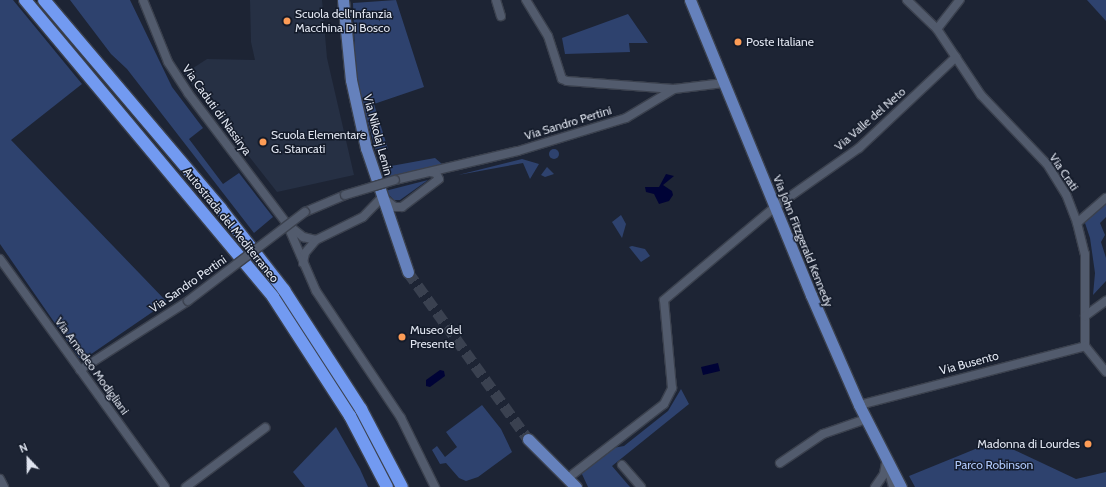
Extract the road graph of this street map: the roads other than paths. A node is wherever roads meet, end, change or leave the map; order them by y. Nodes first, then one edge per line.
1 (25, 0) edge
2 (44, 0) edge
3 (142, 0) edge
4 (343, 0) edge
5 (496, 0) edge
6 (526, 0) edge
7 (690, 0) edge
8 (907, 0) edge
9 (960, 0) edge
10 (501, 16) dead end
11 (937, 29) junction
12 (956, 57) junction
13 (724, 83) junction
14 (674, 89) junction
15 (463, 165) junction
16 (429, 172) junction
17 (437, 181) junction
18 (382, 197) junction
19 (1106, 198) edge
20 (775, 207) junction
21 (1077, 223) junction
22 (287, 224) junction
23 (316, 240) junction
24 (0, 259) edge
25 (303, 263) junction
26 (408, 272) tunnel mouth
27 (1106, 300) edge
28 (1085, 316) junction
29 (1085, 346) junction
30 (80, 370) junction
31 (1106, 372) edge
32 (859, 405) junction
33 (866, 419) junction
34 (265, 428) dead end
35 (528, 439) tunnel mouth
36 (780, 463) dead end
37 (886, 463) junction
38 (622, 465) dead end
39 (568, 478) junction
40 (0, 479) edge
41 (4, 487) edge
42 (164, 487) edge
43 (186, 487) edge
44 (387, 487) edge
45 (402, 487) edge
46 (435, 487) edge
47 (576, 487) edge
48 (641, 487) edge
49 (875, 487) edge
50 (893, 487) edge
51 (901, 487) edge

1 - 44 highway, Autostrada del Mediterraneo
2 - 45 highway, Autostrada del Mediterraneo
3 - 22 street, Via Caduti di Nassirya
4 - 18 main road, Via Nikolaj Lenin
5 - 10 street
6 - 14 street
7 - 13 main road, Via John Fitzgerald Kennedy
8 - 11 street, Via Crati
9 - 11 street
11 - 12 street, Via Crati
12 - 20 street, Via Valle del Neto
12 - 21 street, Via Crati
13 - 14 street
13 - 20 main road, Via John Fitzgerald Kennedy
14 - 15 street, Via Sandro Pertini
15 - 16 street, Via Sandro Pertini
15 - 17 street, Via Sandro Pertini
16 - 17 street
16 - 30 street, Via Sandro Pertini, bridge
17 - 18 street, Via Sandro Pertini
18 - 23 street
18 - 26 main road, Via Nikolaj Lenin
19 - 21 street
20 - 32 main road, Via John Fitzgerald Kennedy
20 - 39 street, Via Valle del Neto
21 - 28 street, Via Crati
22 - 23 street, Via Caduti di Nassirya
22 - 25 street, Via Caduti di Nassirya
23 - 25 street
24 - 30 street, Via Amedeo Modigliani
25 - 46 street
27 - 28 street
28 - 29 street, Via Crati
29 - 31 street
29 - 32 street, Via Busento
30 - 42 street, Via Amedeo Modigliani
32 - 33 main road, Via John Fitzgerald Kennedy
33 - 36 street
33 - 37 main road, Via John Fitzgerald Kennedy
34 - 43 street
35 - 39 main road
37 - 49 street
37 - 50 street
37 - 51 main road, Via John Fitzgerald Kennedy
38 - 48 street
39 - 47 main road
40 - 41 street

